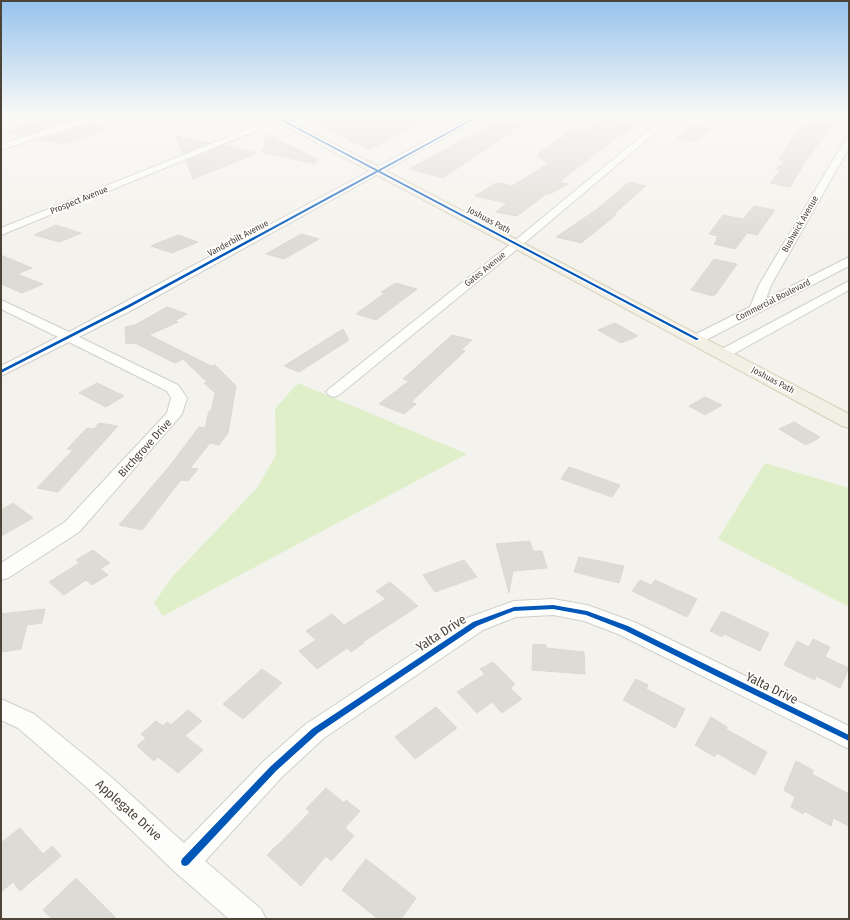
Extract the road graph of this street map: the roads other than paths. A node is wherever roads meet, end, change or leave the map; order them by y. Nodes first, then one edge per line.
1 (180, 158) edge
2 (355, 158) edge
3 (402, 158) edge
4 (620, 158) edge
5 (839, 158) edge
6 (378, 171) junction
7 (1, 232) edge
8 (517, 244) junction
9 (849, 261) edge
10 (849, 285) edge
11 (774, 300) junction
12 (1, 304) edge
13 (754, 310) junction
14 (801, 311) junction
15 (70, 337) junction
16 (697, 340) junction
17 (723, 354) junction
18 (1, 372) edge
19 (334, 392) dead end
20 (849, 422) edge
21 (1, 573) edge
22 (1, 709) edge
23 (849, 738) edge
24 (185, 862) junction
25 (251, 919) edge

1 - 7 street, Prospect Avenue
2 - 6 main road, Joshuas Path
3 - 6 street, Vanderbilt Avenue
4 - 8 street, Gates Avenue
5 - 13 street, Bushwick Avenue
6 - 8 main road, Joshuas Path
6 - 15 street, Vanderbilt Avenue
8 - 16 main road, Joshuas Path
8 - 19 street, Gates Avenue
9 - 11 street, Commercial Boulevard
10 - 14 street
11 - 13 street, Commercial Boulevard
11 - 14 street
12 - 15 street, Birchgrove Drive
13 - 16 street, Commercial Boulevard
14 - 17 street
15 - 18 street, Vanderbilt Avenue
15 - 21 street, Birchgrove Drive
16 - 17 main road, Joshuas Path
17 - 20 main road, Joshuas Path
22 - 24 street, Applegate Drive
23 - 24 street, Yalta Drive
24 - 25 street, Applegate Drive

